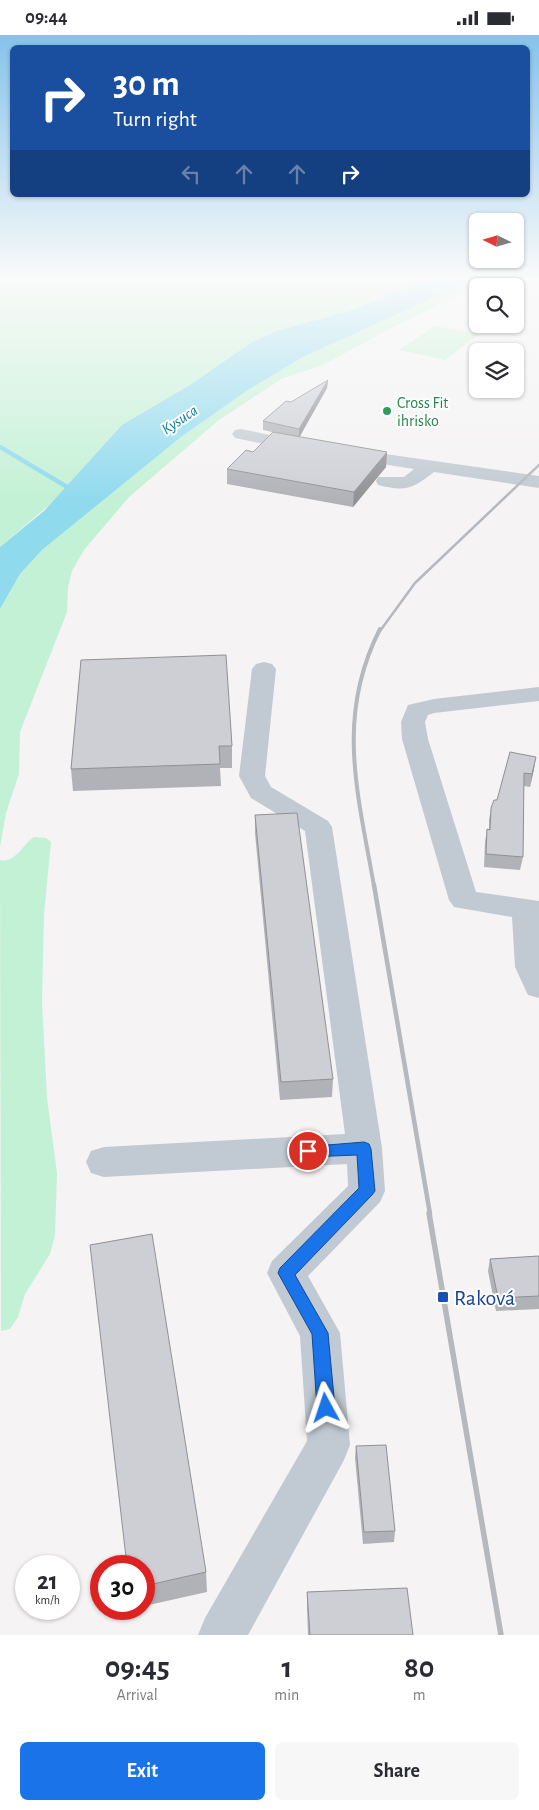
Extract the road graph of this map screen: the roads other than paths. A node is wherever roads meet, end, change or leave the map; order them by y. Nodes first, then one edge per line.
1 (241, 434) dead end
2 (430, 466) junction
3 (385, 481) dead end
4 (539, 482) edge
5 (264, 669) dead end
6 (539, 694) edge
7 (532, 910) edge
8 (539, 987) edge
9 (364, 1149) junction
10 (104, 1162) dead end
11 (222, 1635) edge

1 - 2 street
2 - 3 street
2 - 4 street
5 - 9 street
6 - 7 street
7 - 8 street
9 - 10 street
9 - 11 street

